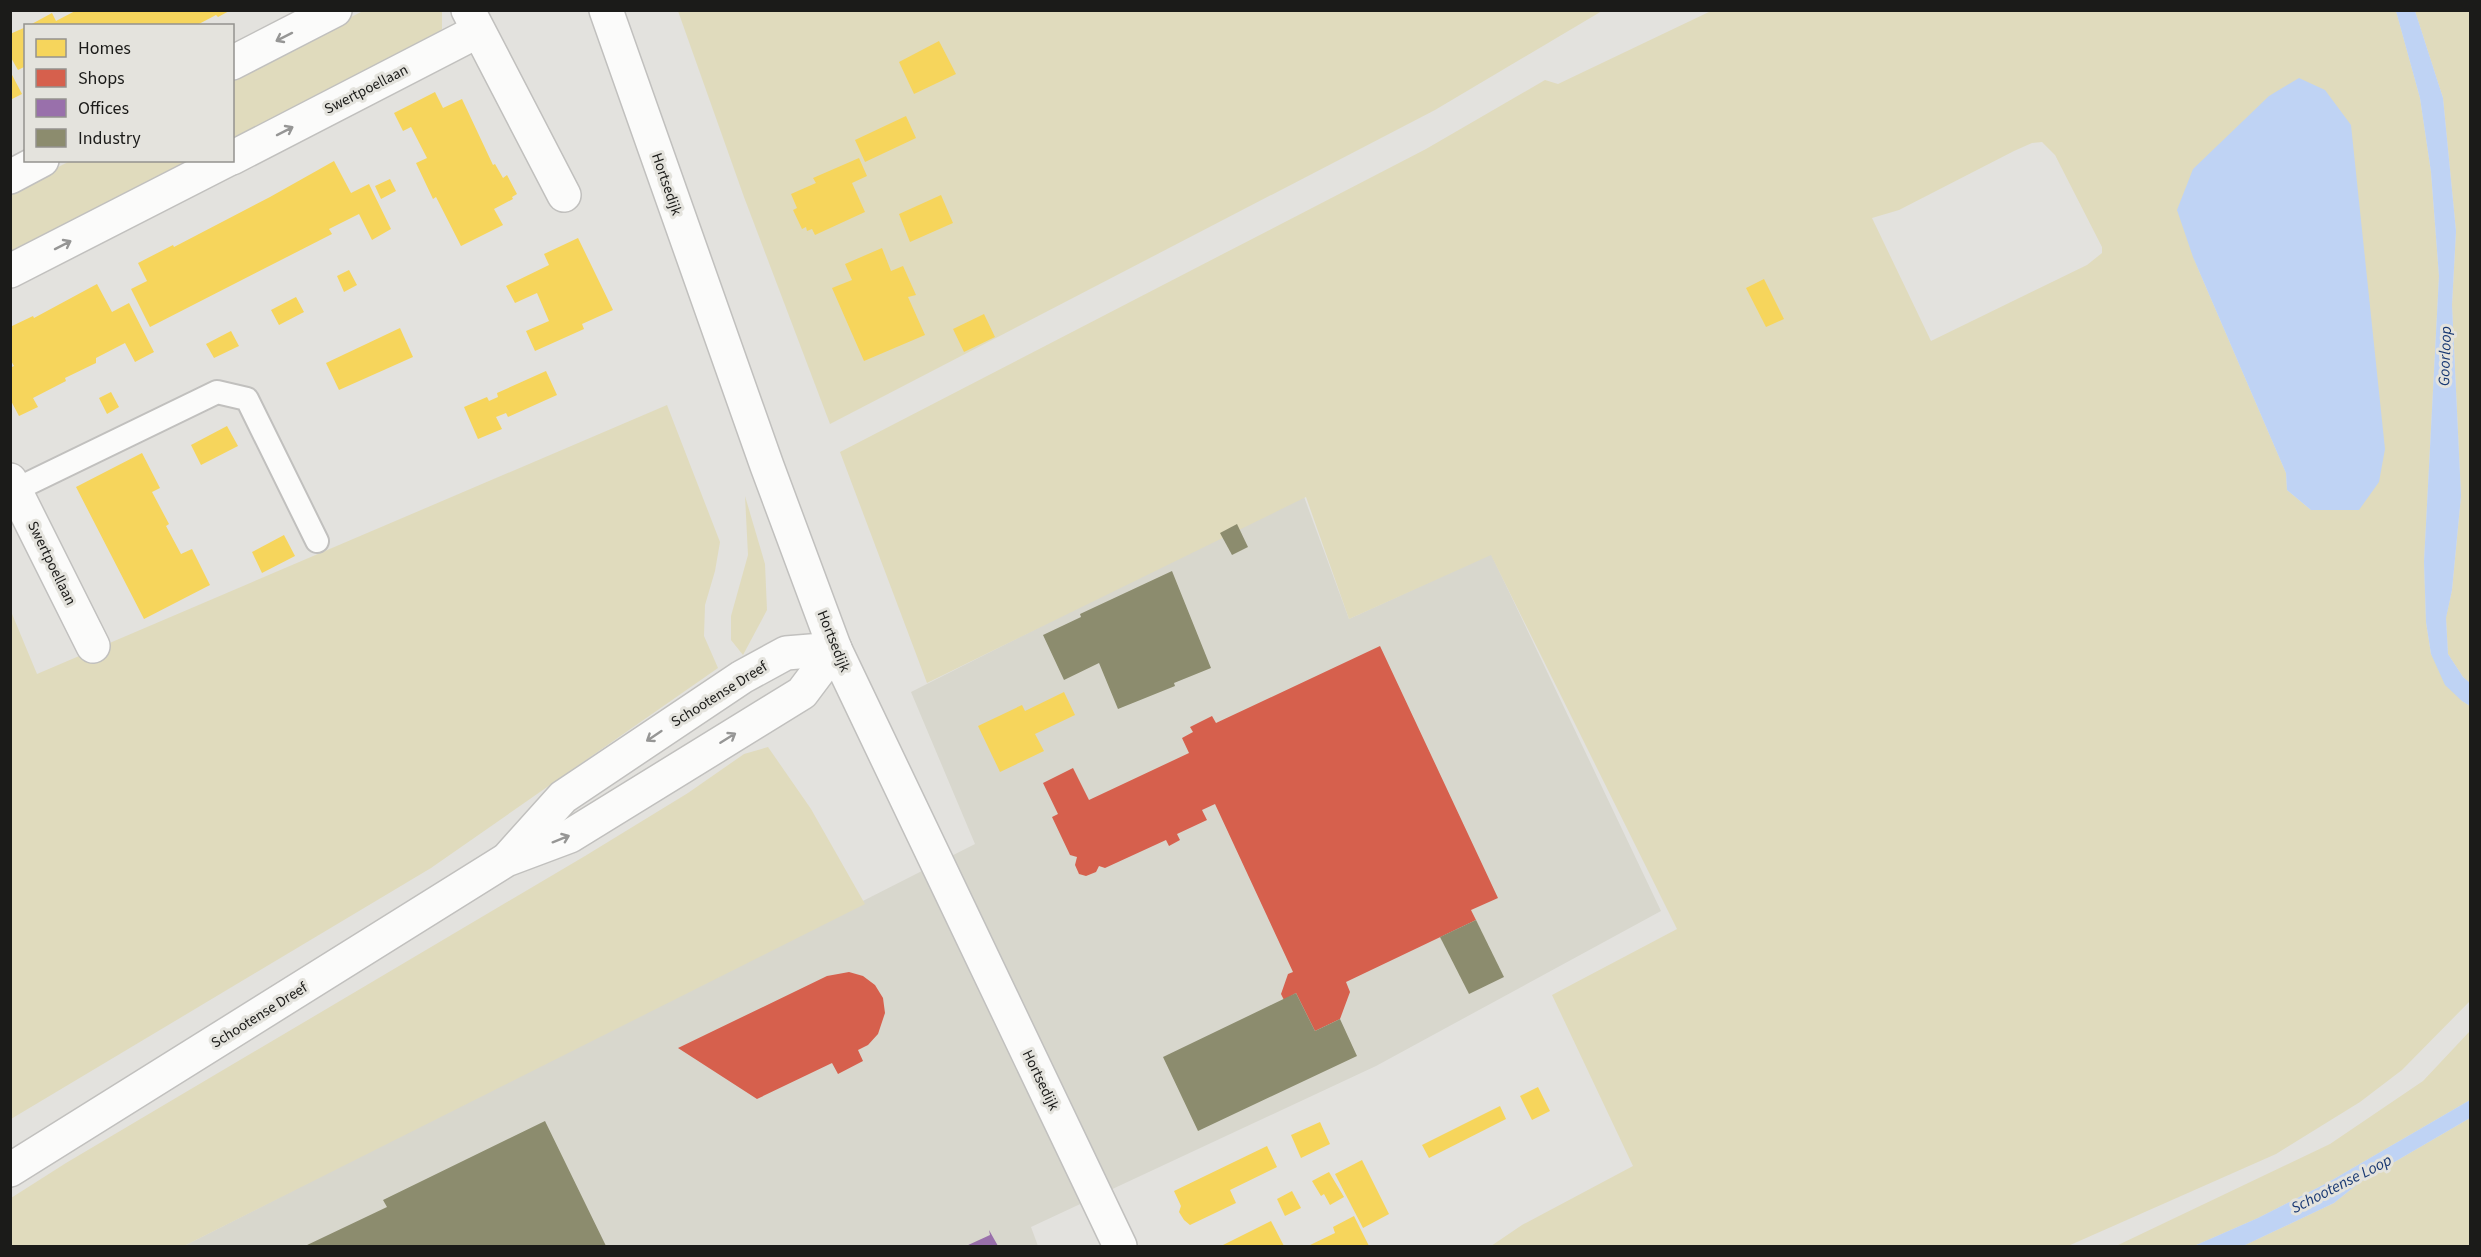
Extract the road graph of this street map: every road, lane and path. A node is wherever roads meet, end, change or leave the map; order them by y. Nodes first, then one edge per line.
1 (335, 10) edge
2 (606, 10) edge
3 (473, 21) edge
4 (234, 62) edge
5 (234, 157) edge
6 (38, 162) edge
7 (223, 162) edge
8 (10, 177) edge
9 (564, 195) dead end
10 (10, 271) edge
11 (13, 485) edge
12 (317, 541) dead end
13 (93, 646) dead end
14 (835, 649) junction
15 (507, 860) junction
16 (10, 1170) edge
17 (1120, 1246) edge

1 -> 4 street
2 - 14 street, Hortsedijk
5 -> 3 street, Swertpoellaan
3 - 9 street
6 - 8 street
10 -> 7 street
11 - 12 lane
11 - 13 street, Swertpoellaan
15 -> 14 street, Schootense Dreef
14 -> 15 street, Schootense Dreef
14 - 17 street, Hortsedijk
15 - 16 street, Schootense Dreef

